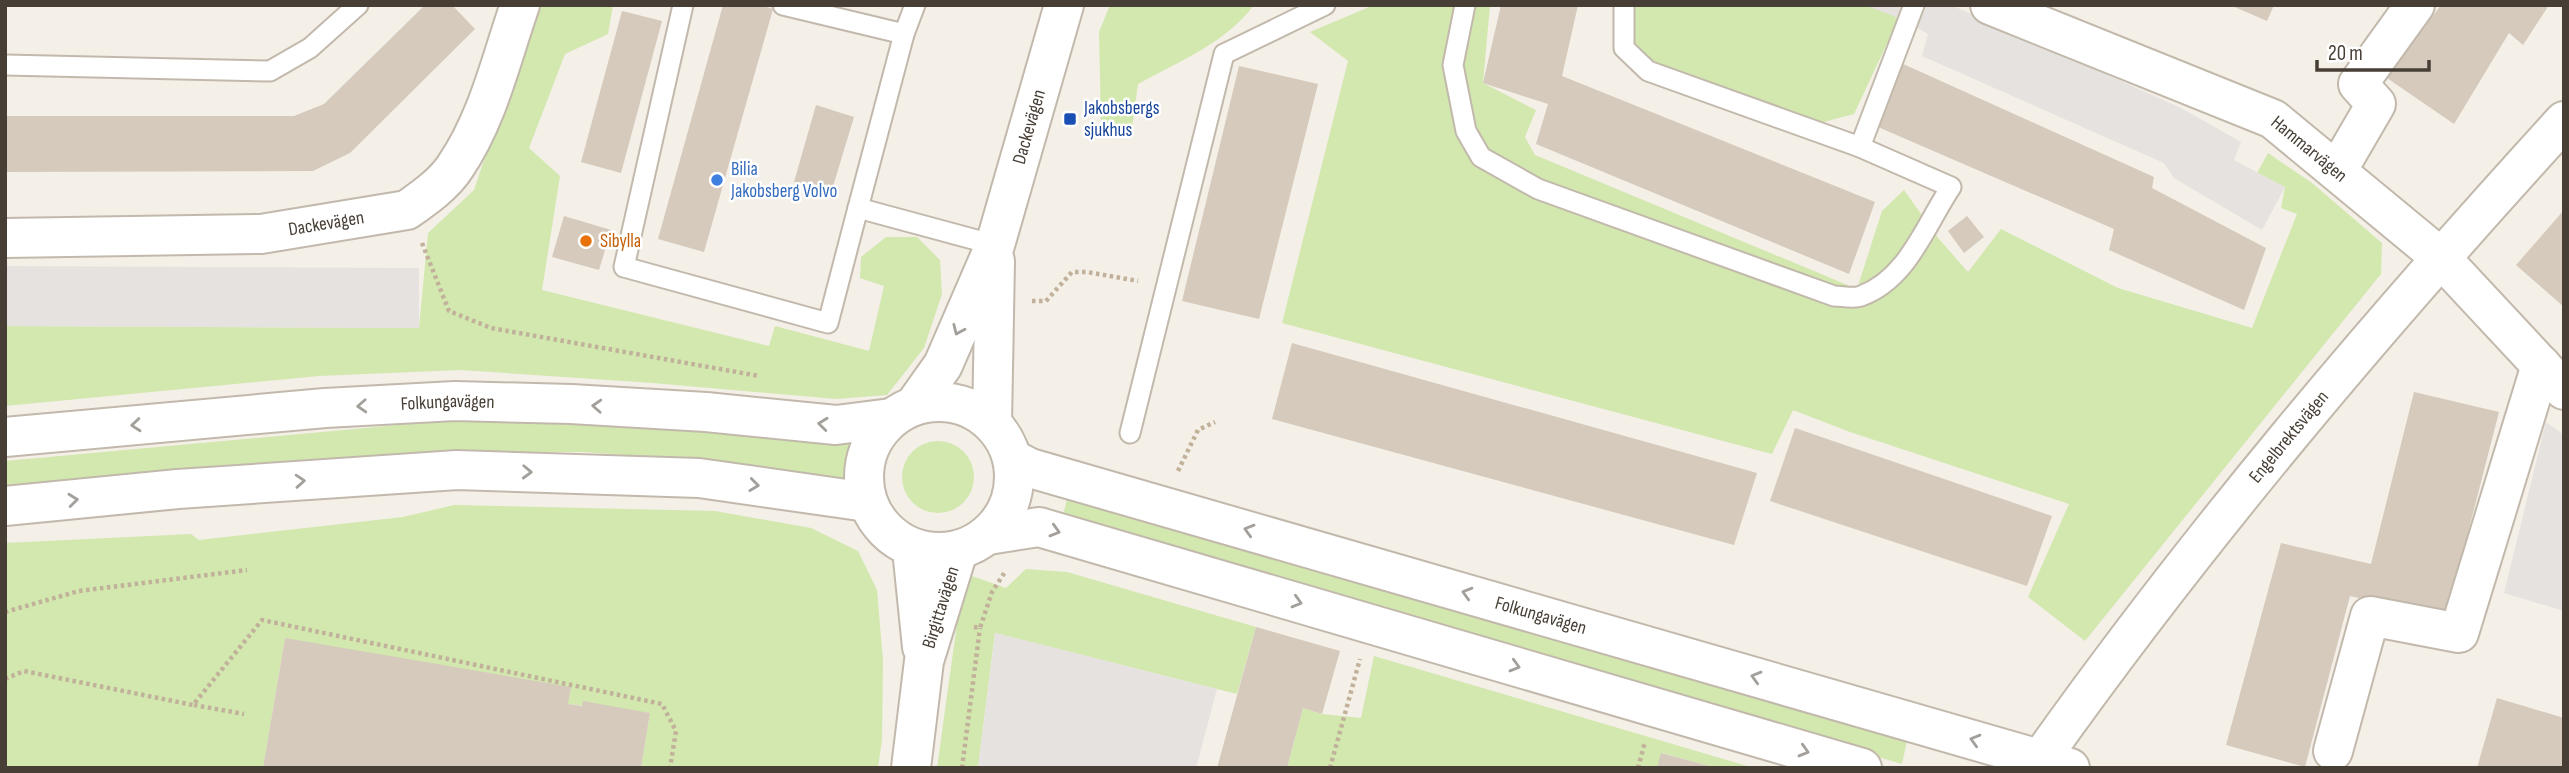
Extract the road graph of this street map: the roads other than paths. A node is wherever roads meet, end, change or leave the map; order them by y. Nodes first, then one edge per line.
1 (358, 5) edge
2 (520, 5) edge
3 (683, 5) edge
4 (783, 5) edge
5 (915, 5) edge
6 (1325, 5) edge
7 (1465, 5) edge
8 (1623, 5) edge
9 (1914, 5) edge
10 (1990, 5) edge
11 (2415, 5) edge
12 (1060, 6) edge
13 (904, 34) junction
14 (5, 65) edge
15 (2564, 121) edge
16 (1860, 147) junction
17 (2337, 171) junction
18 (858, 208) junction
19 (5, 239) edge
20 (995, 245) junction
21 (2440, 257) junction
22 (2552, 378) edge
23 (902, 412) junction
24 (992, 423) junction
25 (1130, 433) dead end
26 (5, 437) edge
27 (1013, 459) junction
28 (867, 502) junction
29 (5, 506) edge
30 (912, 549) junction
31 (986, 550) junction
32 (923, 661) junction
33 (2333, 751) dead end
34 (2048, 765) edge
35 (911, 768) edge
36 (1862, 768) edge

1 - 14 lane
2 - 19 street, Dackevägen
3 - 18 lane
4 - 13 lane
5 - 13 lane
6 - 25 lane
7 - 16 lane
8 - 16 lane
9 - 16 lane
10 - 17 street, Hammarvägen
11 - 17 street
12 - 20 street, Dackevägen
13 - 18 lane
15 - 21 street, Engelbrektsvägen
17 - 21 street, Hammarvägen
18 - 20 lane
20 -> 23 street, Dackevägen
20 - 24 street, Dackevägen
21 - 22 street, Hammarvägen
21 - 34 street, Engelbrektsvägen
22 - 33 street
23 - 24 street
23 -> 26 street, Folkungavägen
23 - 28 street
24 - 27 street
27 - 31 street
34 -> 27 street, Folkungavägen
29 -> 28 street
28 - 30 street
30 - 31 street
30 - 32 street, Birgittavägen
31 - 32 street, Birgittavägen
31 -> 36 street
32 - 35 street, Birgittavägen

